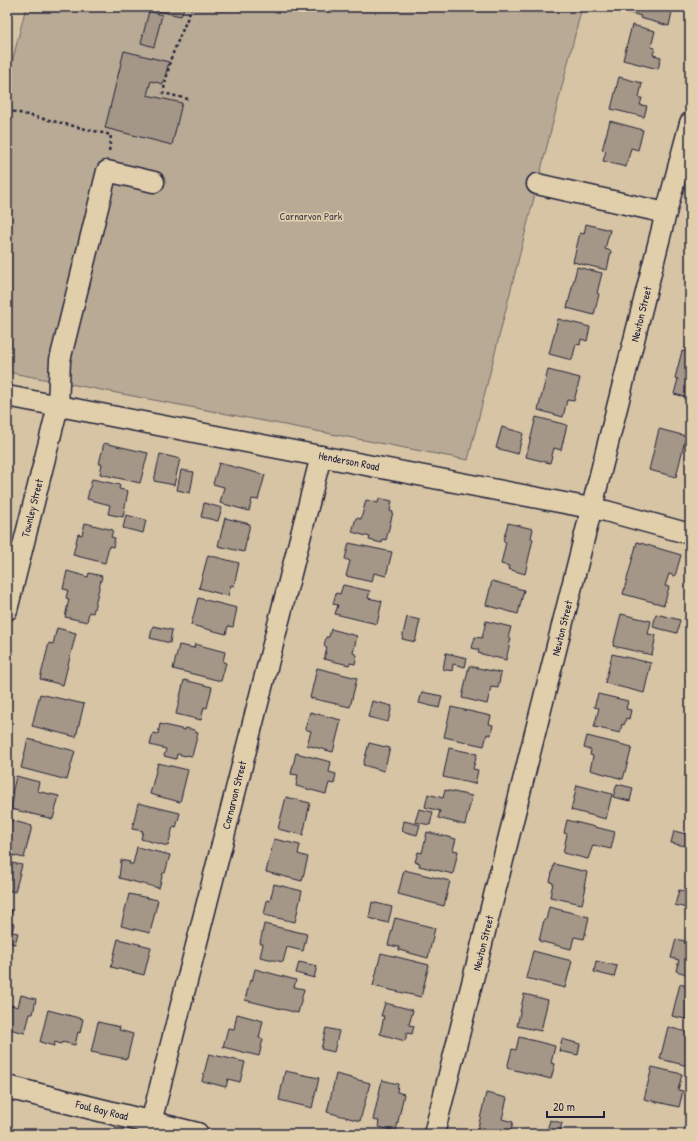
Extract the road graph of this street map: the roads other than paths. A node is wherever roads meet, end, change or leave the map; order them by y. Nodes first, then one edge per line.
1 (690, 123) edge
2 (154, 182) dead end
3 (538, 184) dead end
4 (666, 213) junction
5 (7, 396) edge
6 (58, 406) junction
7 (321, 456) junction
8 (592, 508) junction
9 (690, 534) edge
10 (7, 610) edge
11 (7, 1087) edge
12 (150, 1128) edge
13 (197, 1134) edge
14 (434, 1134) edge

1 - 4 street, Newton Street
2 - 6 street, Townley Street
3 - 4 street
4 - 8 street, Newton Street
5 - 6 street, Henderson Road
6 - 7 street, Henderson Road
6 - 10 street, Townley Street
7 - 8 street, Henderson Road
7 - 12 street, Carnarvon Street
8 - 9 street, Henderson Road
8 - 14 street, Newton Street
11 - 12 main road, Foul Bay Road
12 - 13 main road, Foul Bay Road

